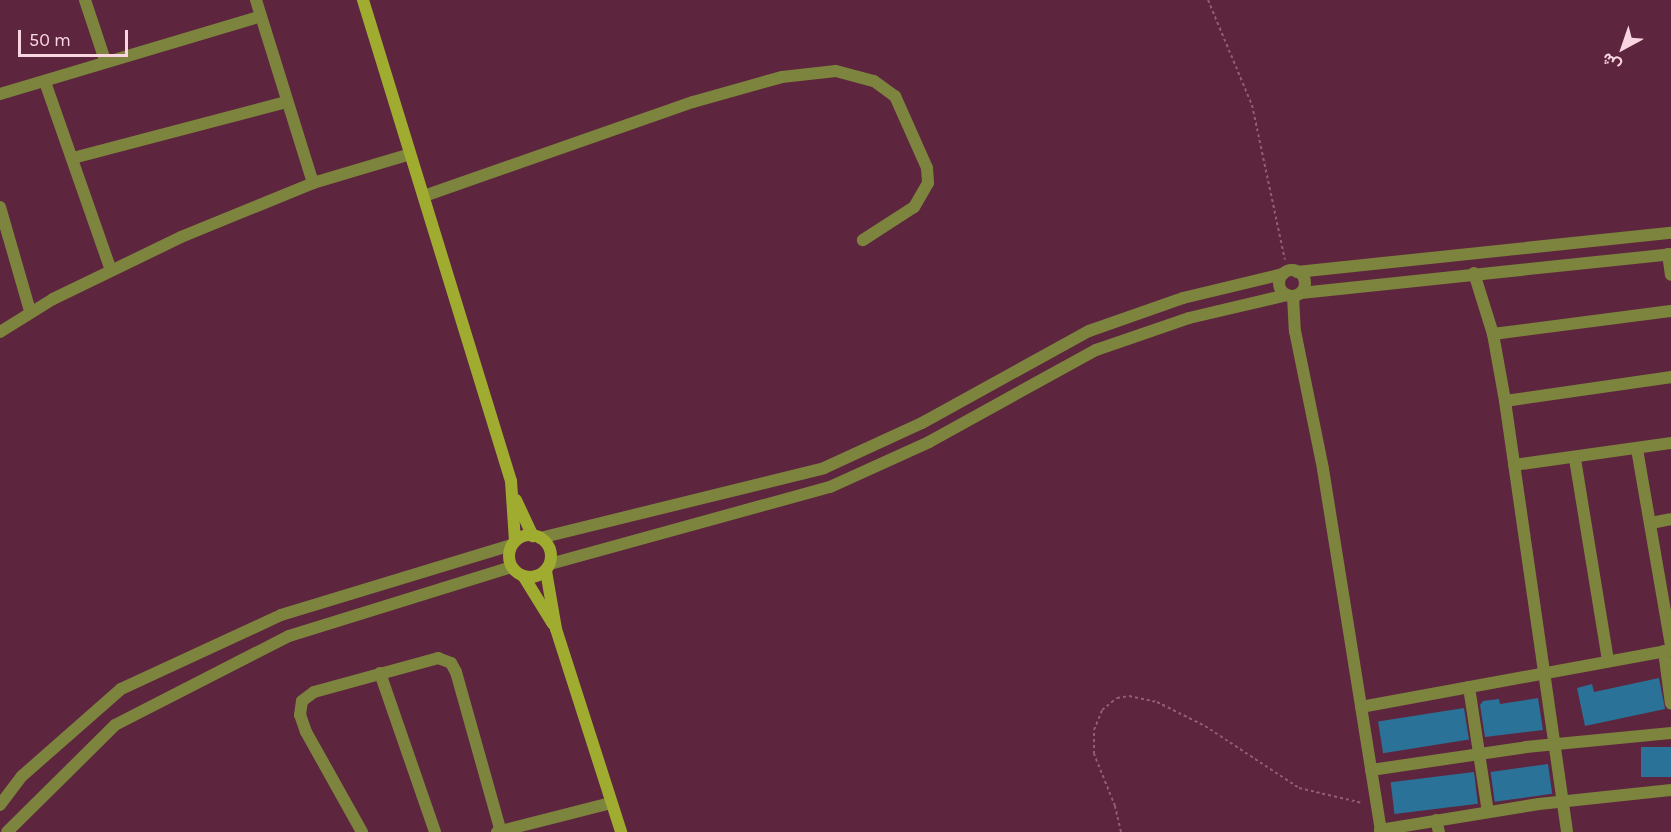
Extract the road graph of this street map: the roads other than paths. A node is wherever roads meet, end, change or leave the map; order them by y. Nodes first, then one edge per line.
1 (85, 0) edge
2 (256, 0) edge
3 (363, 0) edge
4 (261, 16) junction
5 (105, 60) junction
6 (45, 82) junction
7 (0, 94) edge
8 (286, 102) junction
9 (410, 154) junction
10 (73, 158) junction
11 (313, 183) junction
12 (424, 196) junction
13 (0, 207) edge
14 (4, 230) edge
15 (1671, 233) edge
16 (863, 240) dead end
17 (1670, 254) edge
18 (111, 270) junction
19 (1289, 272) junction
20 (1473, 273) junction
21 (1671, 275) edge
22 (1293, 295) junction
23 (30, 311) junction
24 (1671, 311) edge
25 (0, 333) edge
26 (1493, 334) junction
27 (1671, 377) edge
28 (1505, 401) junction
29 (1671, 443) edge
30 (1637, 449) junction
31 (1575, 459) junction
32 (1514, 465) junction
33 (515, 496) junction
34 (1671, 519) edge
35 (1651, 522) junction
36 (537, 537) junction
37 (513, 543) junction
38 (512, 567) junction
39 (548, 567) junction
40 (524, 577) junction
41 (1667, 592) edge
42 (556, 629) junction
43 (1669, 649) edge
44 (1608, 661) junction
45 (1545, 672) junction
46 (380, 673) junction
47 (1469, 687) junction
48 (1671, 704) edge
49 (1361, 707) junction
50 (1671, 733) edge
51 (1557, 744) junction
52 (1479, 754) junction
53 (1371, 770) junction
54 (1671, 790) edge
55 (1564, 801) junction
56 (611, 803) junction
57 (0, 805) edge
58 (1488, 812) junction
59 (1437, 826) edge
60 (1380, 831) edge
61 (7, 832) edge
62 (362, 832) edge
63 (435, 832) edge
64 (500, 832) edge
65 (621, 832) edge
66 (1567, 832) edge

1 - 5 street
2 - 4 street
3 - 9 street
4 - 5 street
4 - 8 street
5 - 6 street
6 - 7 street
6 - 10 street
8 - 10 street
8 - 11 street
9 - 11 street
9 - 12 street
10 - 18 street
11 - 18 street
12 - 16 street
12 - 33 street
13 - 14 street
14 - 23 street
15 - 19 street
17 - 20 street
17 - 21 street
18 - 23 street
19 - 22 street
19 - 22 street
19 - 36 street
20 - 22 street
20 - 26 street
22 - 39 street
22 - 49 street
23 - 25 street
24 - 26 street
26 - 28 street
27 - 28 street
28 - 32 street
29 - 30 street
30 - 31 street
30 - 35 street
31 - 32 street
31 - 44 street
32 - 45 street
33 - 36 street
33 - 37 street
34 - 35 street
35 - 41 street
36 - 37 street
36 - 39 street
37 - 38 street
37 - 57 street
38 - 40 street
38 - 61 street
39 - 40 street
39 - 42 street
40 - 42 street
41 - 43 street
42 - 56 street
43 - 44 street
43 - 48 street
44 - 45 street
45 - 47 street
45 - 51 street
46 - 62 street
46 - 63 street
46 - 64 street
47 - 49 street
47 - 52 street
49 - 53 street
50 - 51 street
51 - 52 street
51 - 55 street
52 - 53 street
52 - 58 street
53 - 60 street
54 - 55 street
55 - 58 street
55 - 66 street
56 - 64 street
56 - 65 street
58 - 59 street
59 - 60 street

